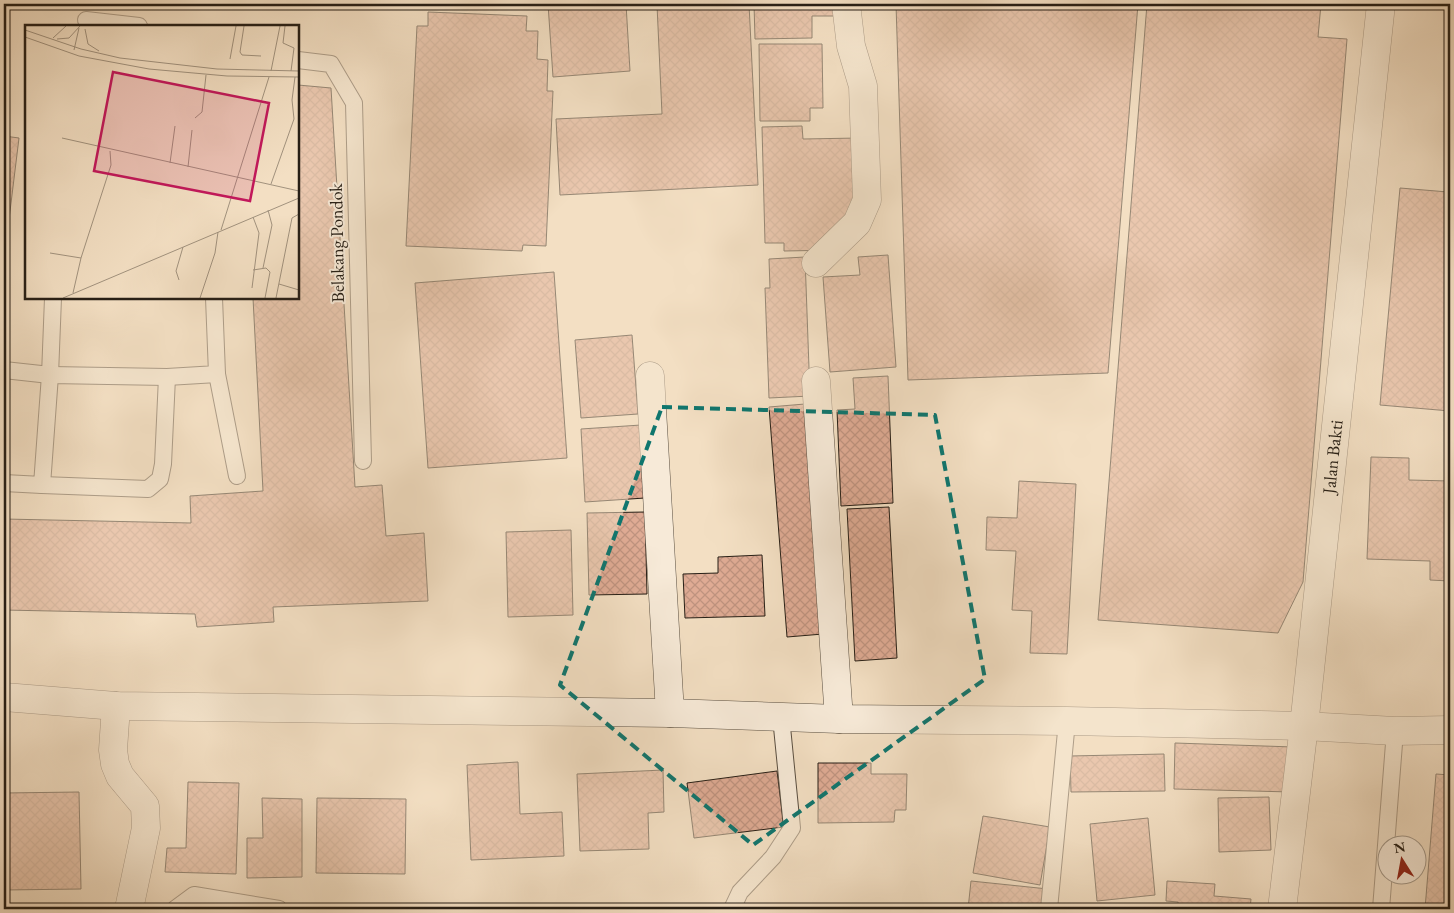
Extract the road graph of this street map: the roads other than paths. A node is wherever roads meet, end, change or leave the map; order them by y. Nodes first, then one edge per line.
1 (846, 4) edge
2 (1381, 4) edge
3 (87, 17) edge
4 (133, 25) edge
5 (299, 60) edge
6 (816, 263) dead end
7 (53, 299) edge
8 (214, 299) edge
9 (4, 370) edge
10 (218, 374) junction
11 (50, 375) junction
12 (650, 376) dead end
13 (167, 377) junction
14 (816, 381) dead end
15 (363, 461) dead end
16 (237, 476) dead end
17 (4, 483) edge
18 (42, 485) junction
19 (4, 697) edge
20 (116, 706) junction
21 (670, 713) junction
22 (781, 717) junction
23 (839, 719) junction
24 (1067, 721) junction
25 (1304, 726) junction
26 (1450, 730) edge
27 (1395, 731) junction
28 (130, 909) edge
29 (175, 909) edge
30 (279, 909) edge
31 (732, 909) edge
32 (1049, 909) edge
33 (1282, 909) edge
34 (1380, 909) edge

1 - 6 street
2 - 25 street, Jalan Bakti
3 - 4 lane
5 - 15 lane, Belakang Pondok
7 - 11 lane
8 - 10 lane
9 - 11 lane
10 - 13 lane
10 - 16 lane
11 - 13 lane
11 - 18 lane
12 - 21 street
13 - 18 lane
14 - 23 street
17 - 18 lane
19 - 20 street
20 - 21 street
20 - 28 street
21 - 22 street
22 - 23 street
22 - 31 lane
23 - 24 street
24 - 25 street
24 - 32 lane
25 - 27 street
25 - 33 street, Jalan Bakti
26 - 27 street
27 - 34 lane
29 - 30 lane

